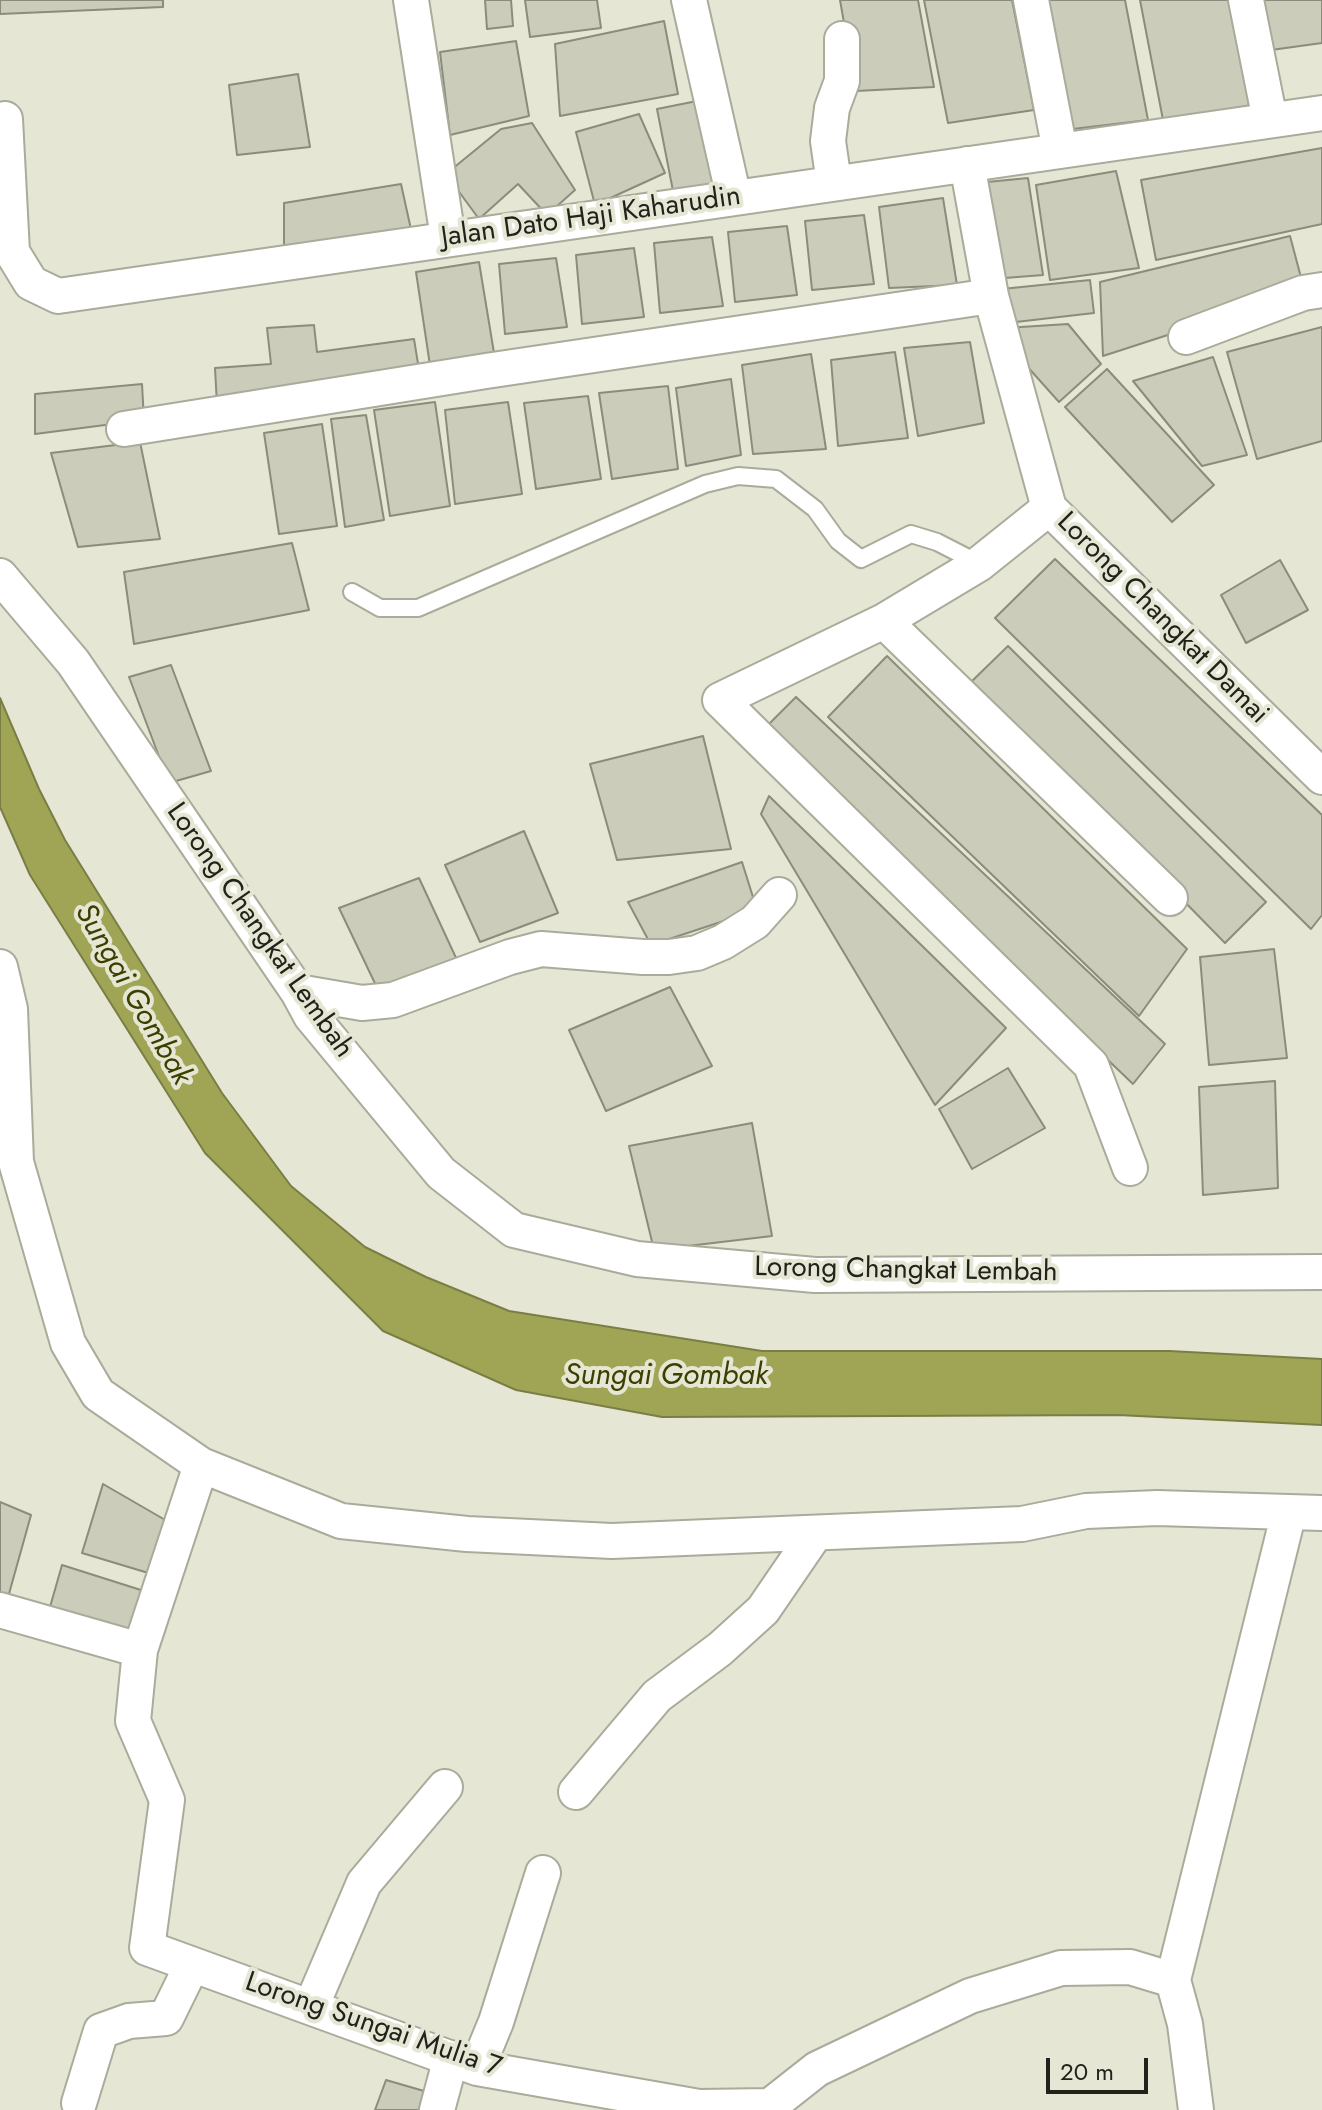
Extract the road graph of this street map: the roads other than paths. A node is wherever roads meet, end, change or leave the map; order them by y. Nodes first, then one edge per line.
1 (411, 0) edge
2 (689, 0) edge
3 (1031, 0) edge
4 (1246, 0) edge
5 (842, 39) dead end
6 (1322, 113) edge
7 (1270, 120) junction
8 (4, 130) edge
9 (1060, 151) junction
10 (967, 164) junction
11 (834, 183) junction
12 (734, 198) junction
13 (448, 238) junction
14 (1322, 290) edge
15 (991, 296) junction
16 (1186, 337) dead end
17 (124, 429) dead end
18 (1049, 508) junction
19 (979, 564) junction
20 (0, 576) edge
21 (352, 592) dead end
22 (884, 621) junction
23 (1322, 777) edge
24 (779, 895) dead end
25 (1170, 898) dead end
26 (0, 967) edge
27 (298, 992) junction
28 (1130, 1168) dead end
29 (1322, 1272) edge
30 (201, 1465) junction
31 (1306, 1512) edge
32 (815, 1534) junction
33 (0, 1610) edge
34 (140, 1650) junction
35 (445, 1787) dead end
36 (576, 1792) dead end
37 (543, 1873) dead end
38 (192, 1965) junction
39 (1173, 1980) junction
40 (311, 2007) junction
41 (464, 2063) junction
42 (79, 2103) dead end
43 (769, 2108) edge
44 (437, 2110) edge
45 (1196, 2110) edge

1 - 13 street
2 - 12 street
3 - 9 street
4 - 7 street
5 - 11 street
6 - 7 street, Jalan Dato Haji Kaharudin
7 - 9 street, Jalan Dato Haji Kaharudin
8 - 13 street, Jalan Dato Haji Kaharudin
9 - 10 street, Jalan Dato Haji Kaharudin
10 - 11 street, Jalan Dato Haji Kaharudin
10 - 15 street, Lorong Changkat Damai
11 - 12 street, Jalan Dato Haji Kaharudin
12 - 13 street, Jalan Dato Haji Kaharudin
14 - 16 street
15 - 17 street
15 - 18 street, Lorong Changkat Damai
18 - 19 street
18 - 23 street, Lorong Changkat Damai
19 - 21 lane
19 - 22 street
20 - 27 street, Lorong Changkat Lembah
22 - 25 street
22 - 28 street
24 - 27 street
26 - 30 street
27 - 29 street, Lorong Changkat Lembah
30 - 32 street
30 - 34 street
31 - 32 street
31 - 39 street
32 - 36 street
33 - 34 street
34 - 38 street, Lorong Sungai Mulia 7
35 - 40 street
37 - 41 street
38 - 40 street, Lorong Sungai Mulia 7
38 - 42 street
39 - 43 street, Lorong Sungai Mulia 7
39 - 45 street
40 - 41 street, Lorong Sungai Mulia 7
41 - 43 street, Lorong Sungai Mulia 7
41 - 44 street

